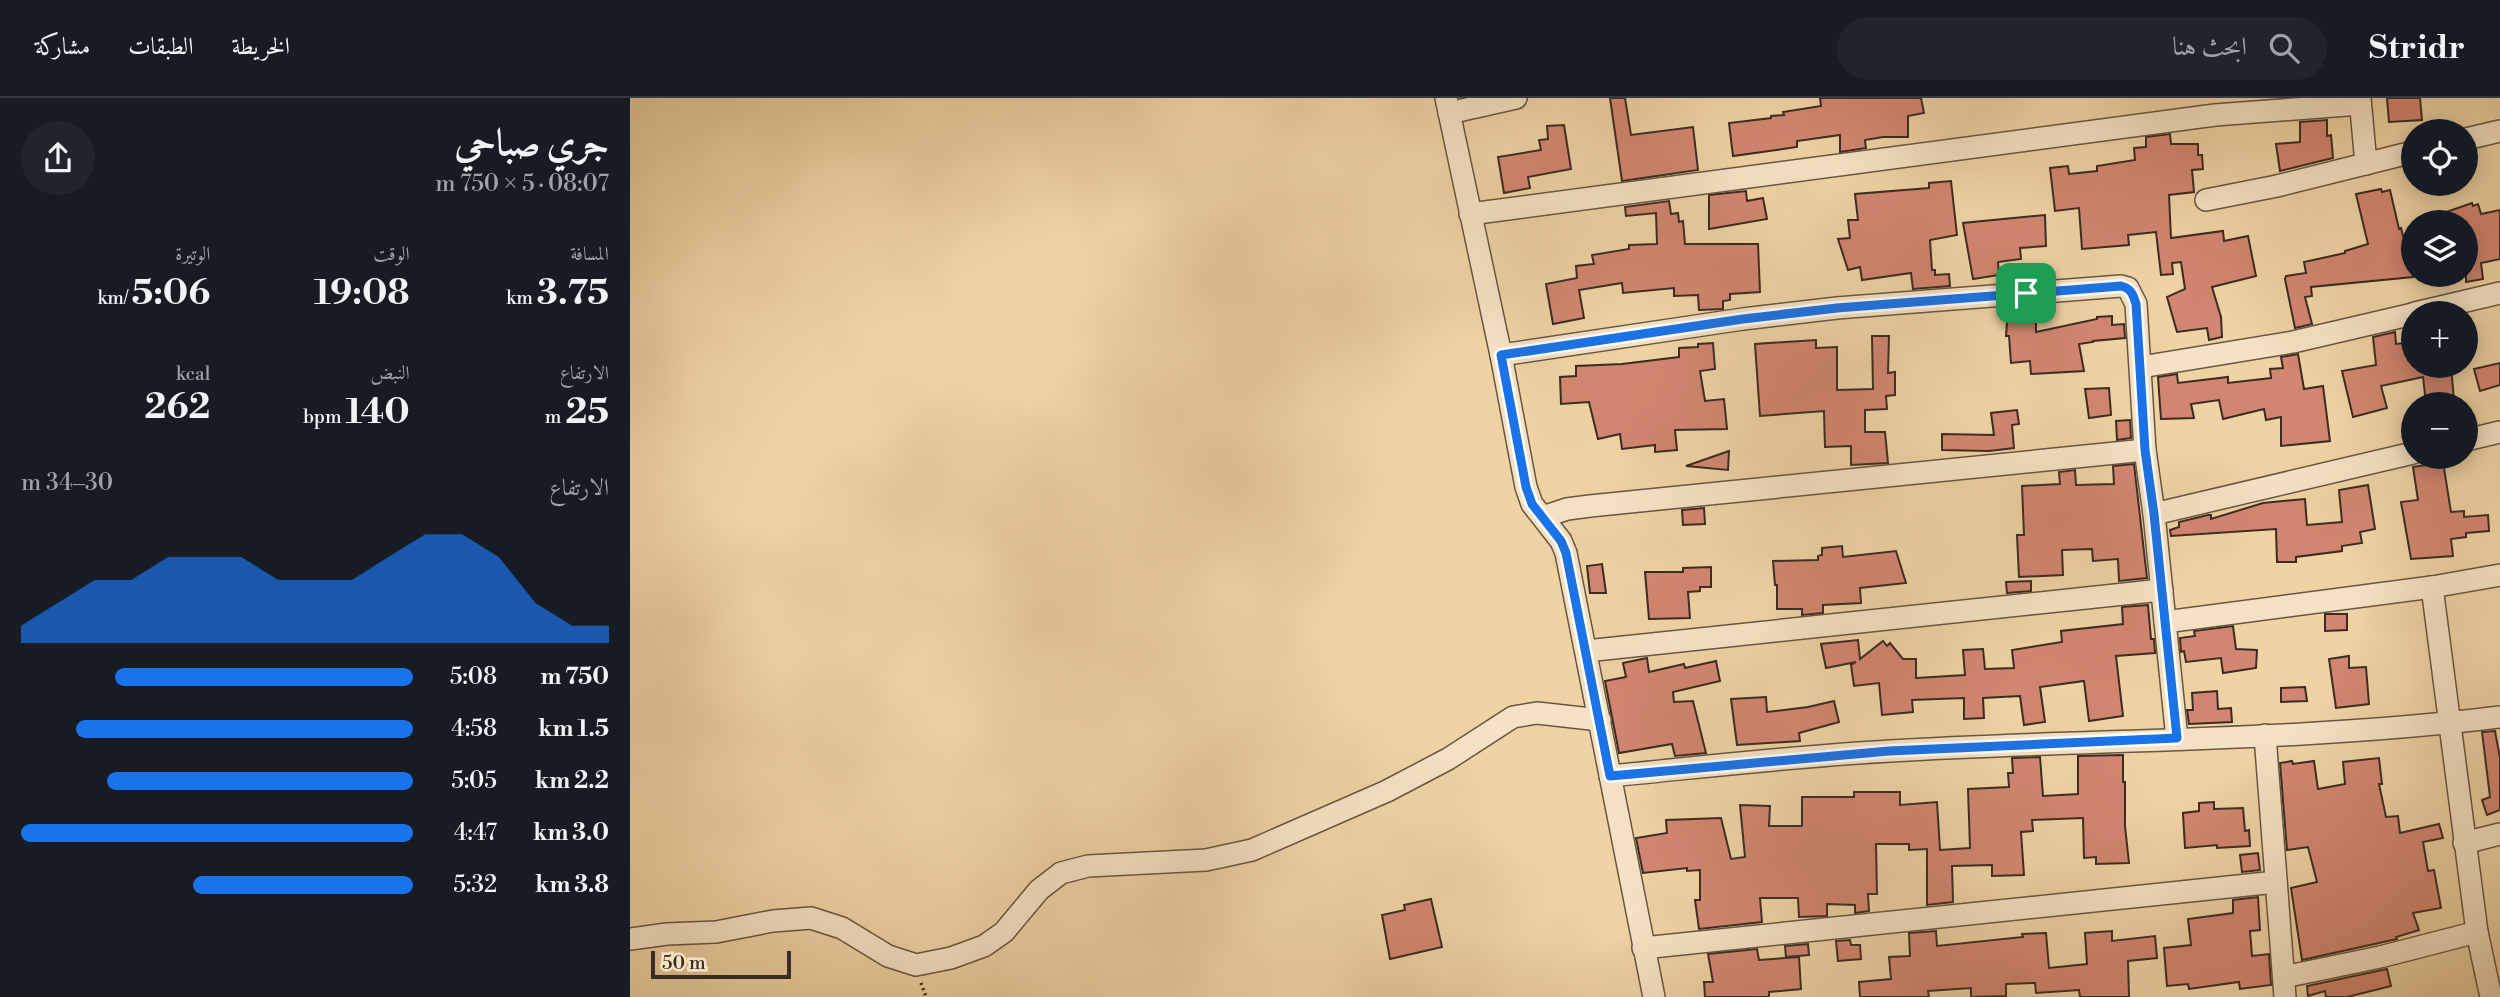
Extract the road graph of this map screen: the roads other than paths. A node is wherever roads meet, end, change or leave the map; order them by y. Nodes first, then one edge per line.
1 (1516, 98) edge
2 (2360, 101) edge
3 (1448, 106) edge
4 (2500, 131) edge
5 (2478, 136) edge
6 (2401, 155) edge
7 (2366, 164) junction
8 (2206, 200) dead end
9 (1470, 214) junction
10 (2500, 293) edge
11 (2466, 301) edge
12 (2401, 316) edge
13 (1501, 355) junction
14 (2141, 367) junction
15 (2500, 432) edge
16 (2478, 437) edge
17 (2145, 450) junction
18 (2401, 456) edge
19 (2154, 514) junction
20 (1542, 517) junction
21 (2500, 575) edge
22 (2432, 587) junction
23 (2162, 590) junction
24 (2165, 622) junction
25 (1586, 650) junction
26 (2500, 717) edge
27 (1600, 720) junction
28 (2448, 723) junction
29 (2265, 736) junction
30 (2177, 738) junction
31 (1610, 776) junction
32 (2500, 834) edge
33 (2465, 843) junction
34 (2276, 882) junction
35 (2477, 932) junction
36 (630, 939) edge
37 (1643, 948) junction
38 (2284, 987) edge
39 (1654, 997) edge
40 (2491, 997) edge

1 - 3 street
2 - 7 street
2 - 9 street
3 - 9 street
4 - 5 street
6 - 7 street
7 - 8 street
9 - 13 street
10 - 11 street
12 - 14 street
13 - 14 street
13 - 20 street
14 - 17 street
15 - 16 street
17 - 19 street
17 - 20 street
18 - 19 street
19 - 23 street
20 - 25 street
21 - 22 street
22 - 24 street
22 - 28 street
23 - 24 street
23 - 25 street
24 - 30 street
25 - 27 street
26 - 28 street
27 - 31 street
27 - 36 street
28 - 29 street
28 - 33 street
29 - 30 street
29 - 34 street
30 - 31 street
31 - 37 street
32 - 33 street
33 - 35 street
34 - 37 street
34 - 38 street
35 - 38 street
35 - 40 street
37 - 39 street

